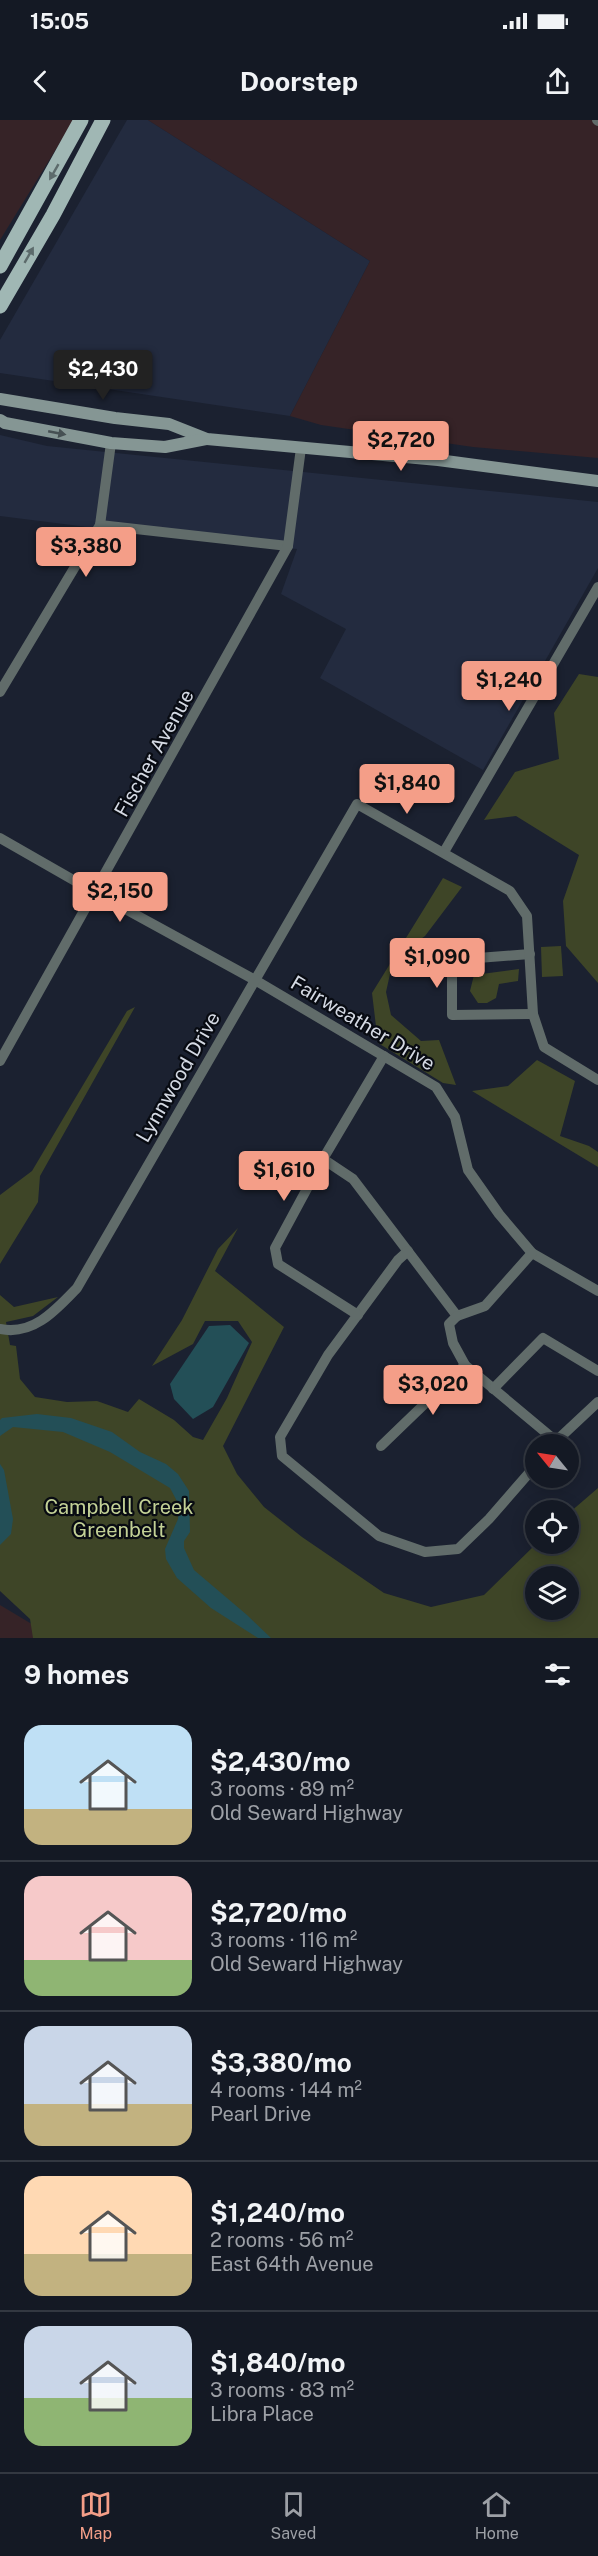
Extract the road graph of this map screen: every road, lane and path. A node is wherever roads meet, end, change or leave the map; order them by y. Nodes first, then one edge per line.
1 (81, 120) edge
2 (103, 120) edge
3 (0, 266) edge
4 (0, 306) edge
5 (0, 399) edge
6 (0, 420) edge
7 (207, 439) junction
8 (111, 443) junction
9 (301, 448) junction
10 (598, 481) edge
11 (100, 525) junction
12 (288, 546) junction
13 (598, 587) edge
14 (0, 692) edge
15 (0, 838) edge
16 (444, 852) junction
17 (96, 893) junction
18 (530, 954) junction
19 (255, 980) junction
20 (533, 1014) junction
21 (384, 1056) junction
22 (0, 1061) edge
23 (598, 1080) edge
24 (323, 1159) junction
25 (408, 1251) junction
26 (532, 1253) junction
27 (598, 1291) edge
28 (358, 1315) junction
29 (458, 1316) junction
30 (0, 1329) edge
31 (465, 1365) junction
32 (598, 1371) edge
33 (492, 1389) junction
34 (598, 1402) edge
35 (544, 1434) edge
36 (564, 1434) edge
37 (381, 1446) dead end
38 (525, 1478) edge

1 -> 3 main road
4 -> 2 main road
5 - 7 main road
6 -> 8 main road
7 - 8 main road
7 - 9 main road
8 - 11 street
9 - 10 main road
9 - 12 street, Fischer Avenue
11 - 12 street
11 - 14 street
12 - 17 street, Fischer Avenue
13 - 16 street
15 - 17 street, Fairweather Drive
16 - 18 street
16 - 19 street, Lynnwood Drive
17 - 19 street, Fairweather Drive
17 - 22 street, Fischer Avenue
18 - 20 street
18 - 20 street
19 - 21 street, Fairweather Drive
19 - 30 street, Lynnwood Drive
20 - 23 street
21 - 24 street
21 - 26 street, Fairweather Drive
24 - 25 street
24 - 28 street
25 - 28 street
25 - 29 street
26 - 27 street, Fairweather Drive
26 - 29 street
28 - 38 street
29 - 31 street
31 - 33 street
31 - 37 street
32 - 33 street
33 - 35 street
34 - 36 street

